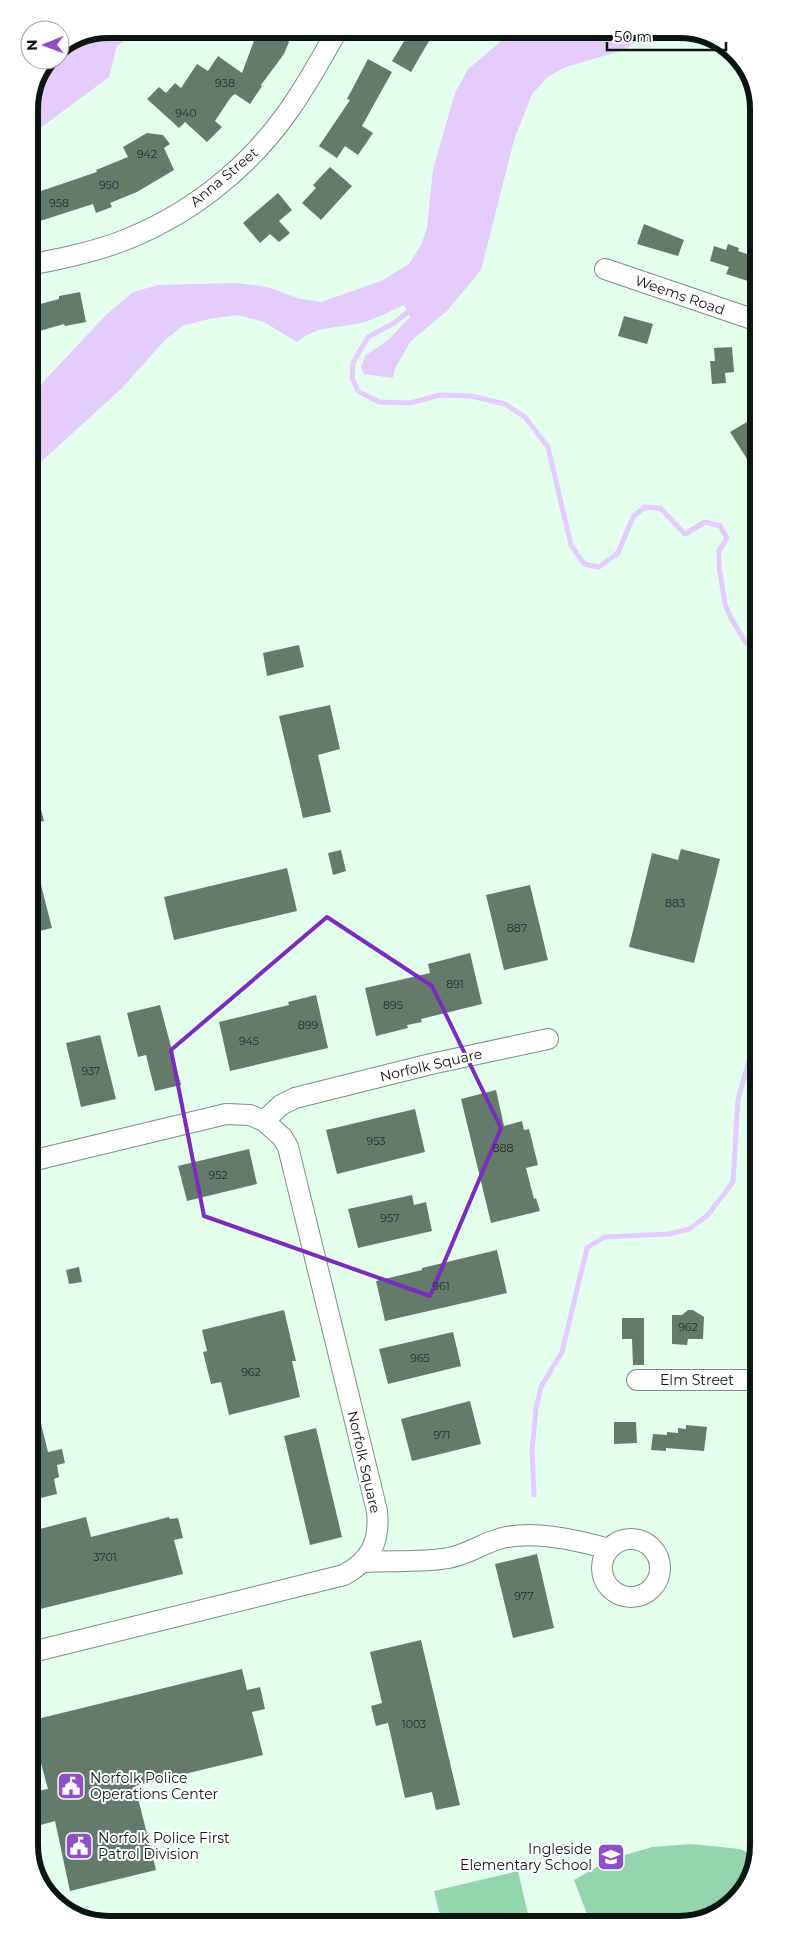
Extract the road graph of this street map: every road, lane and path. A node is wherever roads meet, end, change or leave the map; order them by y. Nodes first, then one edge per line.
1 (333, 38) edge
2 (38, 263) edge
3 (605, 269) dead end
4 (750, 318) edge
5 (548, 1039) dead end
6 (264, 1121) junction
7 (37, 1159) edge
8 (637, 1380) dead end
9 (750, 1380) edge
10 (609, 1549) dead end
11 (364, 1562) junction
12 (37, 1651) edge

1 - 2 street, Anna Street
3 - 4 street, Weems Road
5 - 6 street, Norfolk Square
6 - 7 street, Norfolk Square
6 - 11 street, Norfolk Square
8 - 9 street, Elm Street
10 - 11 street
11 - 12 street

